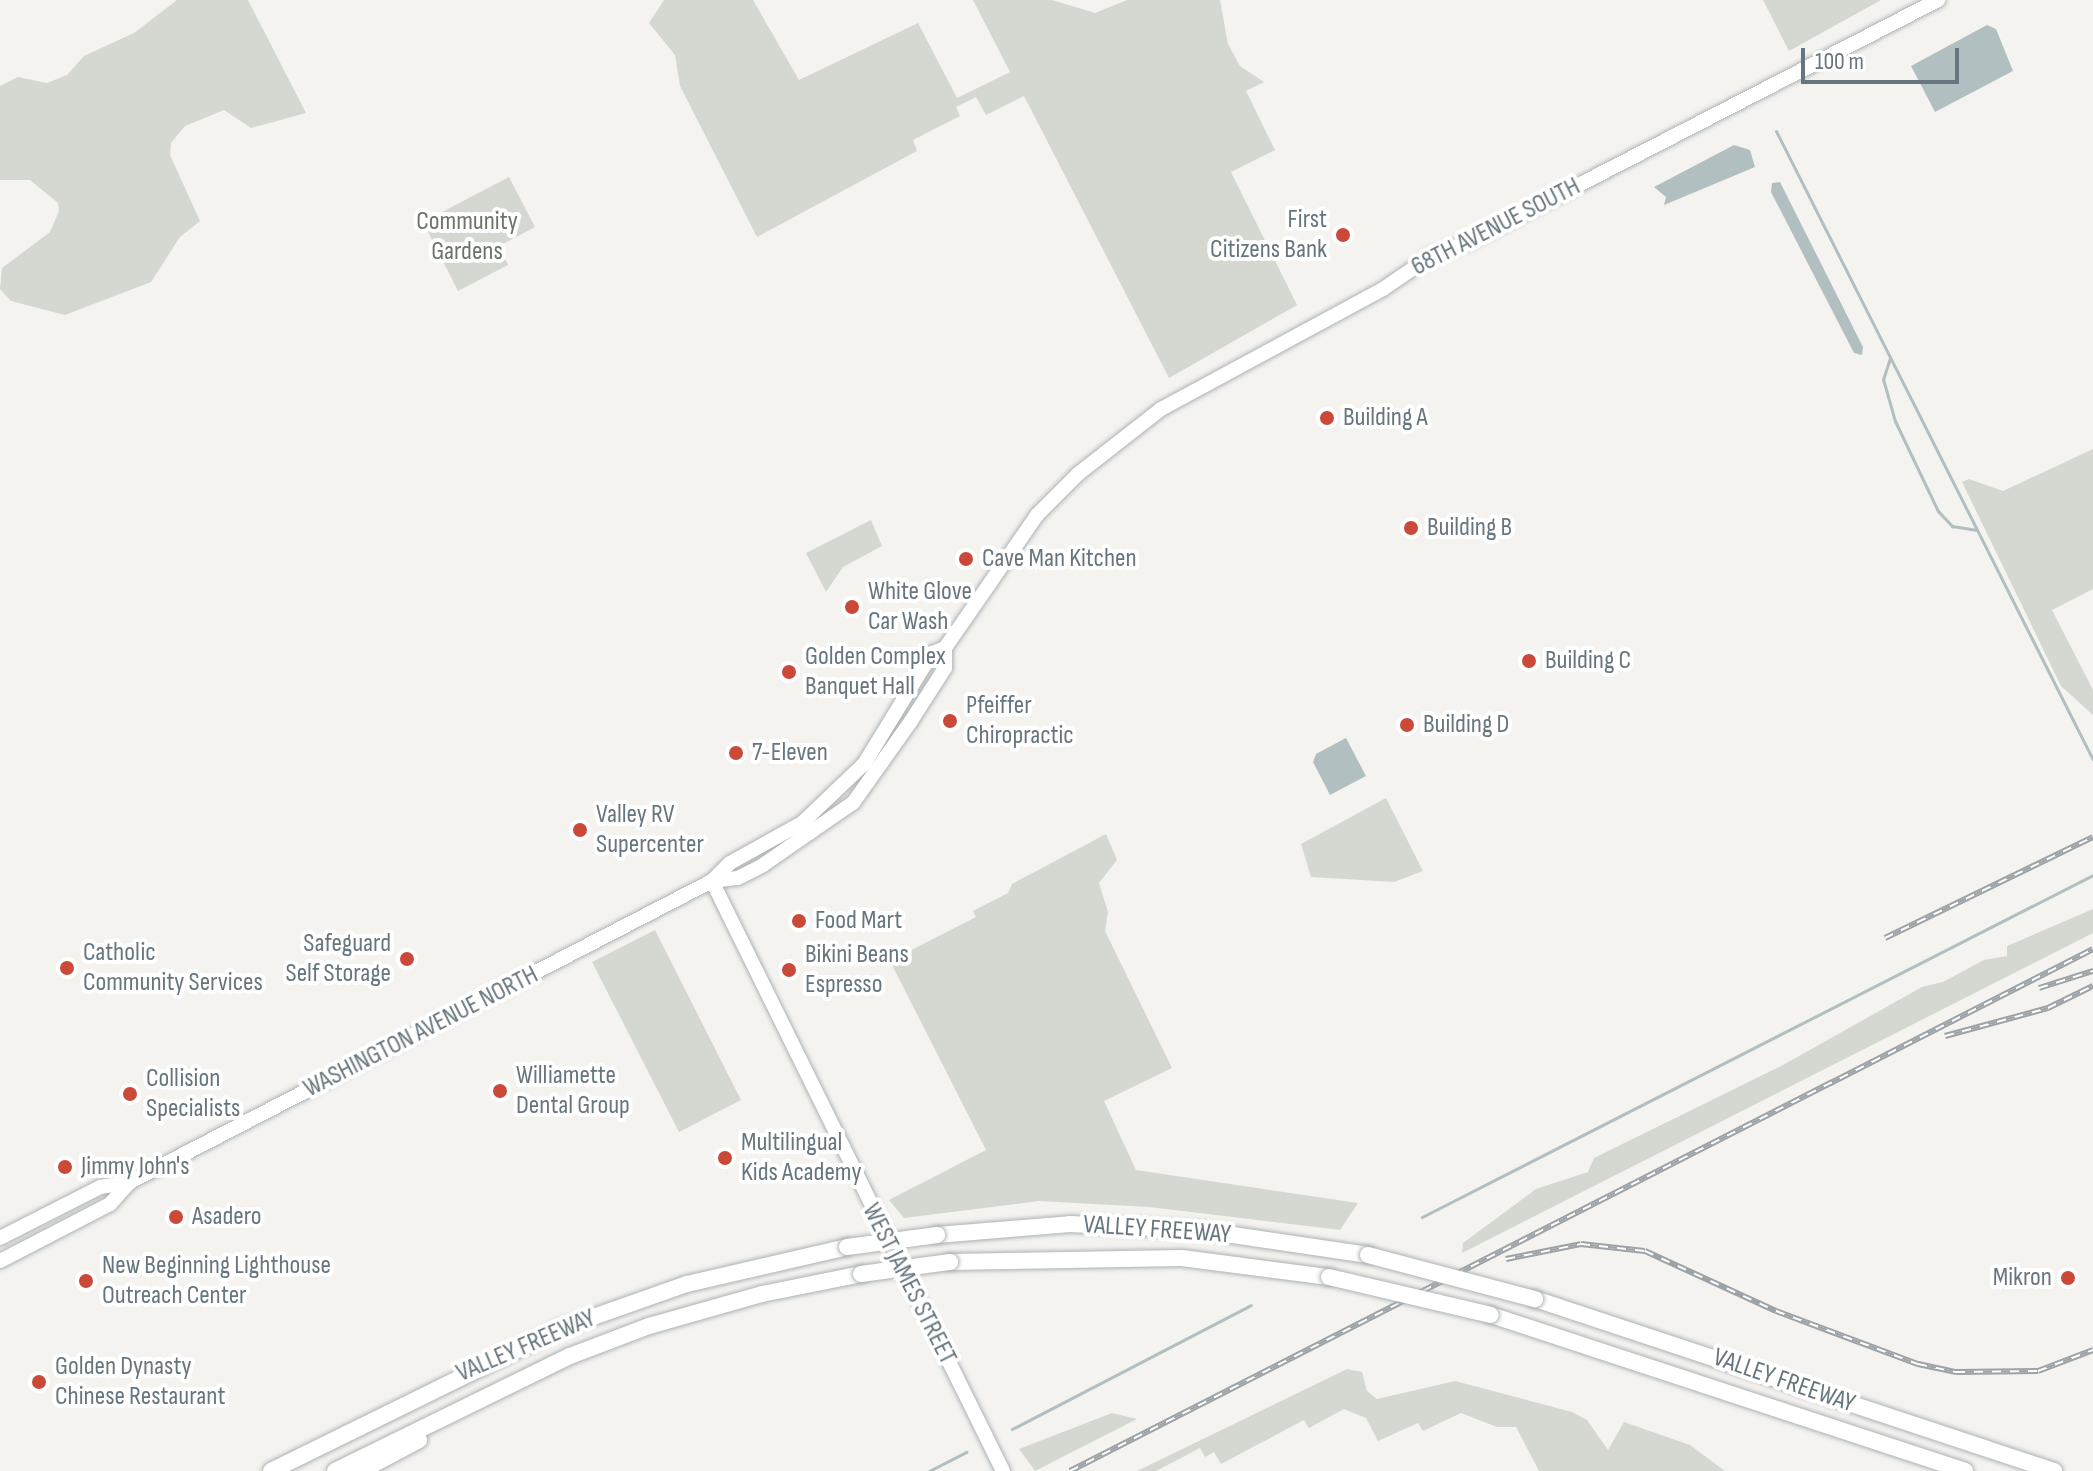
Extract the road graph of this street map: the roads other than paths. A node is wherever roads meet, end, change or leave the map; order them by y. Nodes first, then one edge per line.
1 (1938, 0) edge
2 (945, 648) junction
3 (712, 881) junction
4 (130, 1182) junction
5 (0, 1238) edge
6 (0, 1261) edge
7 (495, 1392) junction
8 (271, 1471) edge
9 (335, 1471) edge
10 (361, 1471) edge
11 (1003, 1471) edge
12 (1965, 1471) edge
13 (2054, 1471) edge

1 - 2 main road, 68TH AVENUE SOUTH
2 - 3 main road, WASHINGTON AVENUE NORTH
2 - 3 main road, WASHINGTON AVENUE NORTH
3 - 4 main road, WASHINGTON AVENUE NORTH
3 - 11 main road, WEST JAMES STREET
4 - 5 main road, WASHINGTON AVENUE NORTH
4 - 6 main road, WASHINGTON AVENUE NORTH
7 - 9 highway, VALLEY FREEWAY
7 - 10 highway
7 - 12 highway, VALLEY FREEWAY, bridge
8 - 13 highway, VALLEY FREEWAY, bridge

